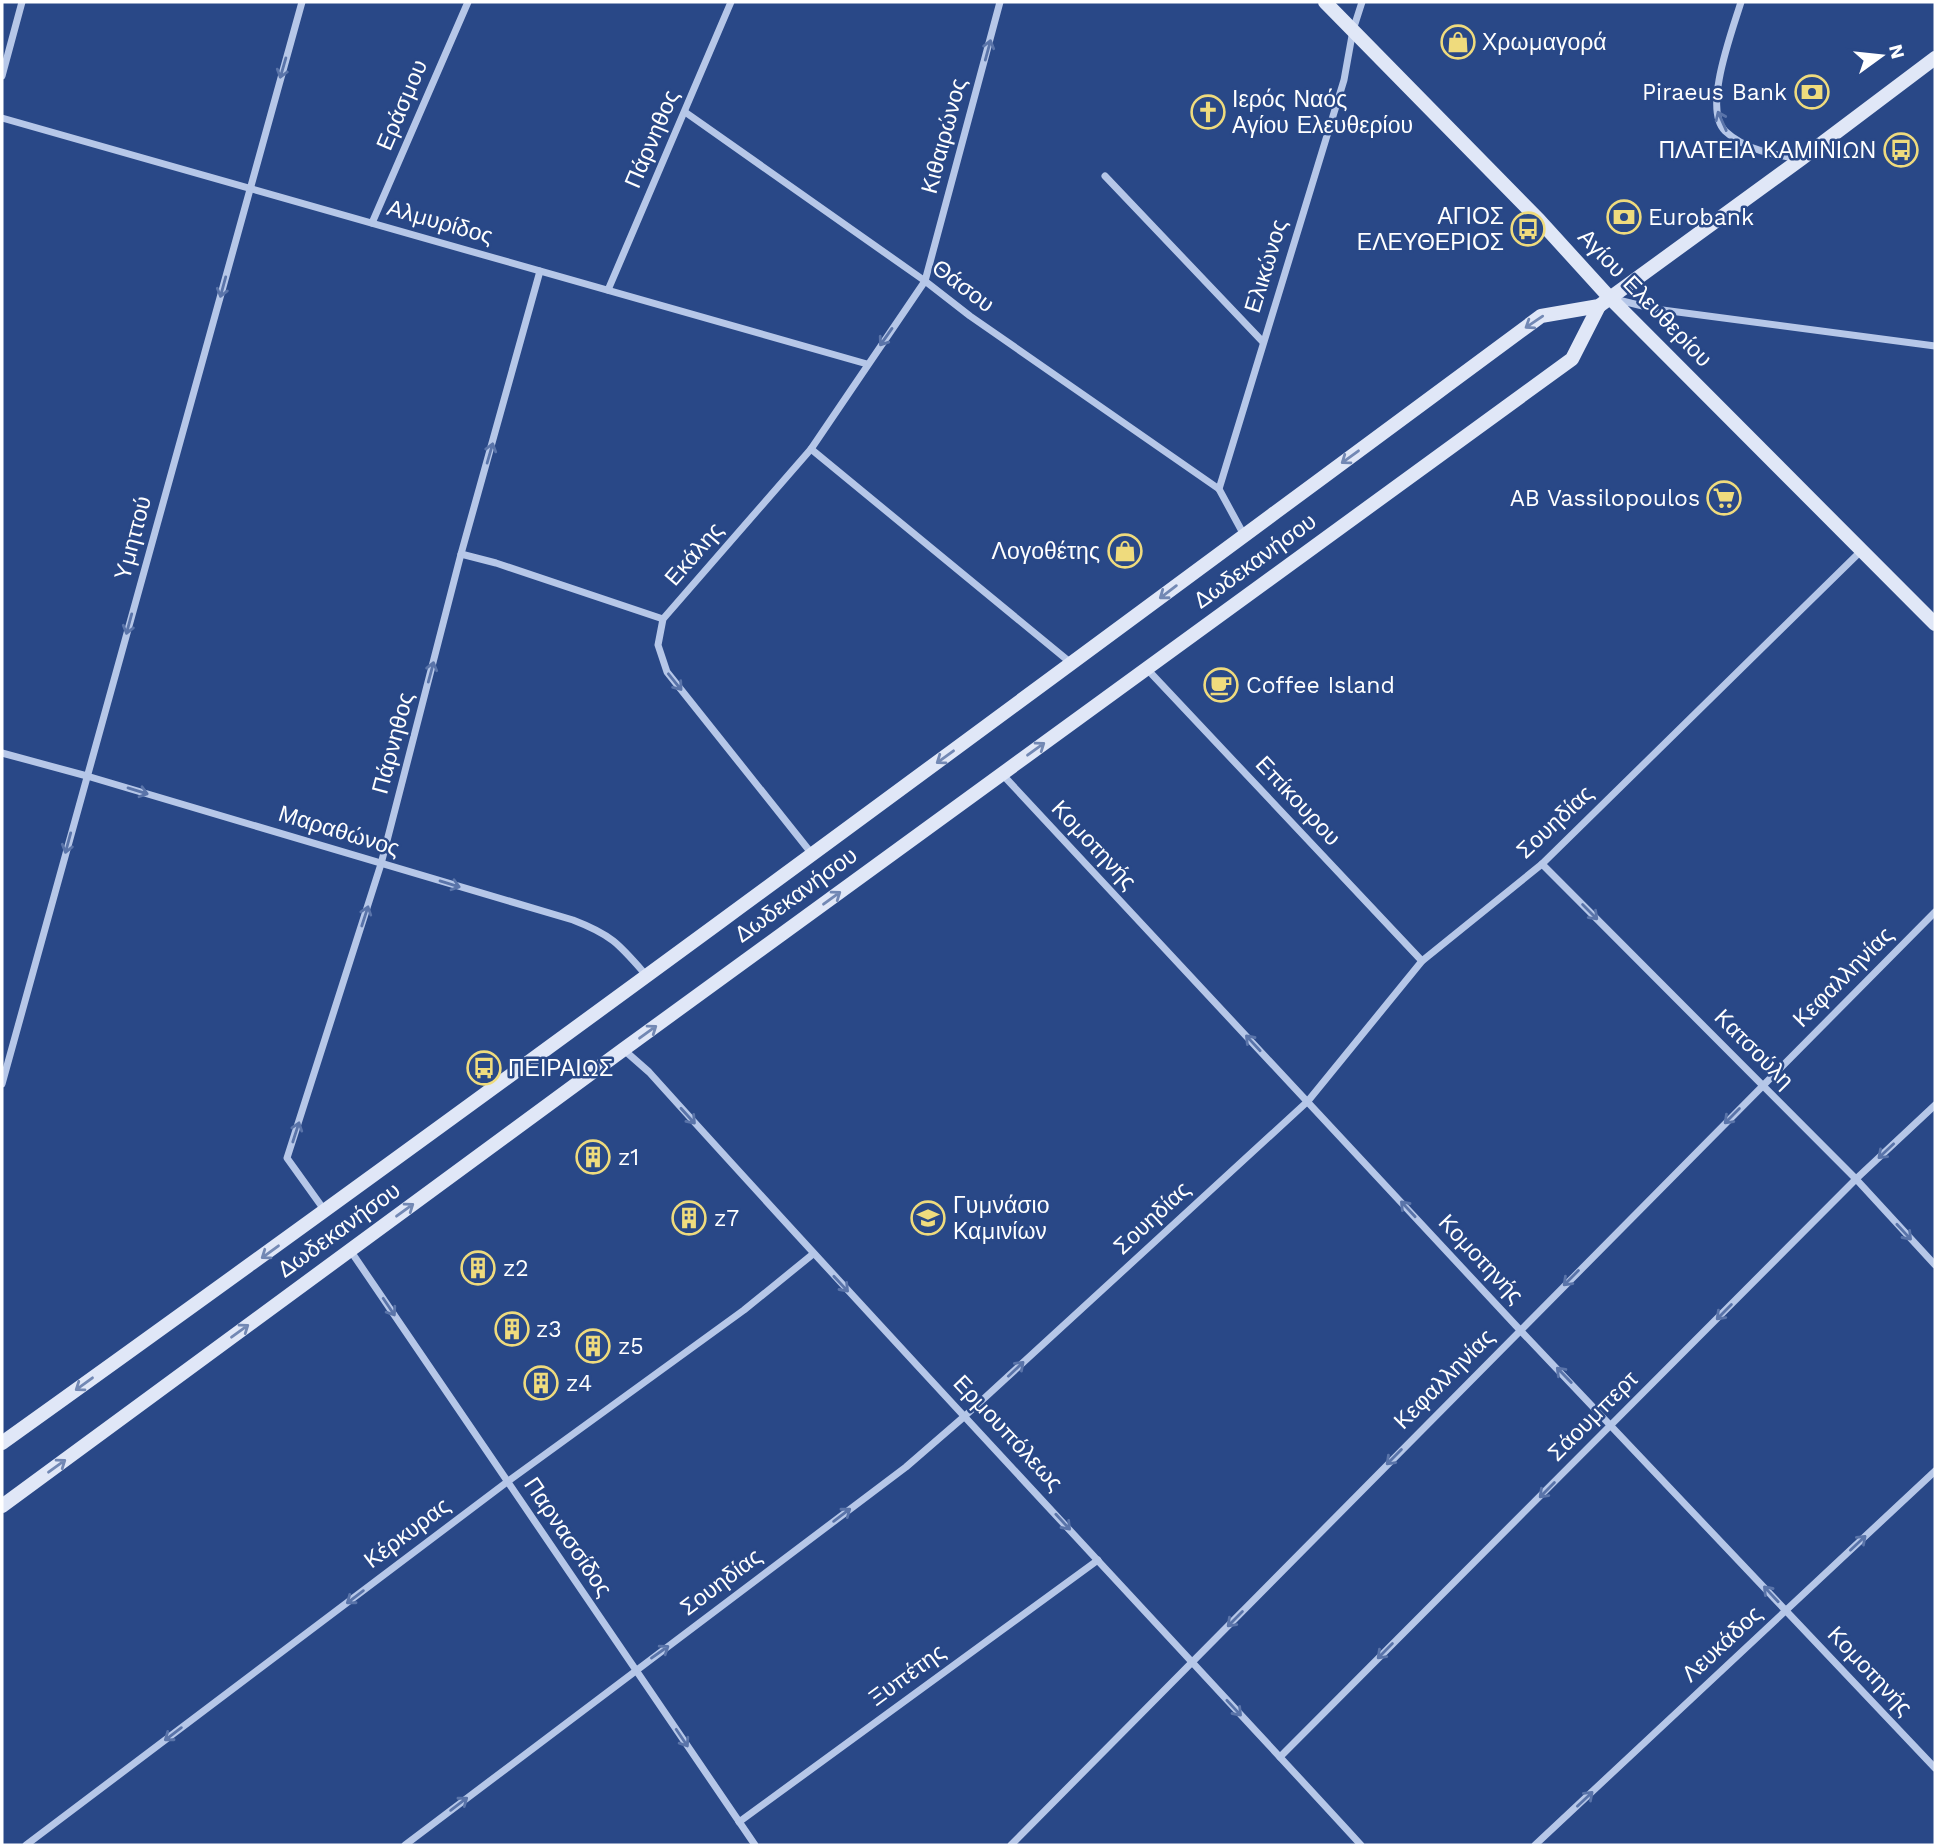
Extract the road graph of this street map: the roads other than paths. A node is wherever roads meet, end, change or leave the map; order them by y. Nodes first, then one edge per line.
1 (22, 2) edge
2 (302, 2) edge
3 (468, 2) edge
4 (731, 2) edge
5 (1000, 2) edge
6 (1325, 2) edge
7 (1362, 2) edge
8 (1741, 2) edge
9 (1353, 30) junction
10 (1935, 58) edge
11 (2, 76) edge
12 (685, 112) junction
13 (2, 118) edge
14 (1801, 159) junction
15 (1105, 176) dead end
16 (250, 189) junction
17 (372, 223) junction
18 (540, 271) junction
19 (925, 281) junction
20 (608, 290) junction
21 (1605, 302) junction
22 (1263, 342) junction
23 (1935, 346) edge
24 (867, 364) junction
25 (811, 449) junction
26 (1219, 489) junction
27 (1244, 535) junction
28 (1862, 550) junction
29 (461, 554) junction
30 (663, 619) junction
31 (1935, 624) edge
32 (1072, 663) junction
33 (1146, 668) junction
34 (2, 753) edge
35 (1002, 774) junction
36 (87, 776) junction
37 (813, 855) junction
38 (381, 864) junction
39 (1542, 864) junction
40 (1935, 912) edge
41 (1422, 961) junction
42 (647, 977) junction
43 (624, 1049) junction
44 (2, 1084) edge
45 (1762, 1085) junction
46 (1308, 1101) junction
47 (1935, 1105) edge
48 (1856, 1180) junction
49 (325, 1212) junction
50 (351, 1250) junction
51 (813, 1254) junction
52 (1935, 1265) edge
53 (1520, 1330) junction
54 (965, 1415) junction
55 (1612, 1426) junction
56 (2, 1443) edge
57 (1935, 1471) edge
58 (507, 1482) junction
59 (2, 1506) edge
60 (1098, 1560) junction
61 (1787, 1611) junction
62 (1192, 1662) junction
63 (635, 1669) junction
64 (1280, 1756) junction
65 (1935, 1768) edge
66 (739, 1822) junction
67 (26, 1845) edge
68 (405, 1845) edge
69 (755, 1845) edge
70 (1011, 1845) edge
71 (1361, 1845) edge
72 (1535, 1845) edge

1 - 11 street
2 -> 16 street, Υμηττού
3 - 17 street, Εράσμου
4 - 12 street, Πάρνηθος
19 -> 5 street, Κιθαιρώνος
6 - 9 street, Αγίου Ελευθερίου
7 - 9 street, Ελικώνος
14 -> 8 street
9 - 21 street, Αγίου Ελευθερίου
9 - 22 street, Ελικώνος
10 - 14 street, Δωδεκανήσου
12 - 19 street, Θάσου
12 - 20 street, Πάρνηθος
13 - 16 street, Αλμυρίδος
14 - 21 street, Δωδεκανήσου
15 - 22 street
16 - 17 street, Αλμυρίδος
16 -> 36 street, Υμηττού
17 - 18 street, Αλμυρίδος
18 - 20 street, Αλμυρίδος
29 -> 18 street, Πάρνηθος
19 -> 24 street, Εκάλης
19 - 26 street, Θάσου
20 - 24 street, Αλμυρίδος
21 - 23 street
21 -> 27 street, Δωδεκανήσου
21 - 28 street, Αγίου Ελευθερίου
21 - 33 street, Δωδεκανήσου
22 - 26 street, Ελικώνος
24 - 25 street, Εκάλης
25 - 30 street, Εκάλης
25 - 32 street
26 - 27 street
27 -> 32 street, Δωδεκανήσου
28 - 31 street, Αγίου Ελευθερίου
28 - 39 street, Σουηδίας
29 - 30 street
38 -> 29 street, Πάρνηθος
30 -> 37 street, Εκάλης
32 -> 37 street, Δωδεκανήσου
35 -> 33 street, Δωδεκανήσου
33 - 41 street, Επίκουρου
34 - 36 street, Μαραθώνος
43 -> 35 street, Δωδεκανήσου
46 -> 35 street, Κομοτηνής
36 -> 38 street, Μαραθώνος
36 -> 44 street, Υμηττού
37 - 42 street, Δωδεκανήσου
38 -> 42 street, Μαραθώνος
49 -> 38 street, Πάρνηθος
39 - 41 street, Σουηδίας
39 -> 45 street, Κατσούλη
40 - 45 street, Κεφαλληνίας
41 - 46 street, Σουηδίας
42 - 49 street, Δωδεκανήσου
50 -> 43 street, Δωδεκανήσου
43 -> 51 street, Ερμουπόλεως
45 - 48 street, Κατσούλη
45 -> 53 street, Κεφαλληνίας
53 -> 46 street, Κομοτηνής
54 -> 46 street, Σουηδίας
47 -> 48 street, Σάουμπερτ
48 -> 52 street, Κατσούλη
48 -> 55 street, Σάουμπερτ
49 -> 56 street, Δωδεκανήσου
50 -> 58 street, Παρνασσίδος
59 -> 50 street, Δωδεκανήσου
51 -> 54 street, Ερμουπόλεως
51 - 58 street, Κέρκυρας
55 -> 53 street, Κομοτηνής
53 -> 62 street, Κεφαλληνίας
54 -> 60 street, Ερμουπόλεως
63 -> 54 street, Σουηδίας
61 -> 55 street, Κομοτηνής
55 -> 64 street, Σάουμπερτ
61 -> 57 street, Λευκάδος
58 - 63 street, Παρνασσίδος
58 -> 67 street, Κέρκυρας
60 - 62 street, Ερμουπόλεως
60 - 66 street, Ξυπέτης
61 - 65 street, Κομοτηνής
72 -> 61 street, Λευκάδος
62 -> 64 street, Ερμουπόλεως
62 - 70 street, Κεφαλληνίας
63 -> 66 street, Παρνασσίδος
68 -> 63 street, Σουηδίας
64 - 71 street, Ερμουπόλεως
66 - 69 street, Παρνασσίδος

